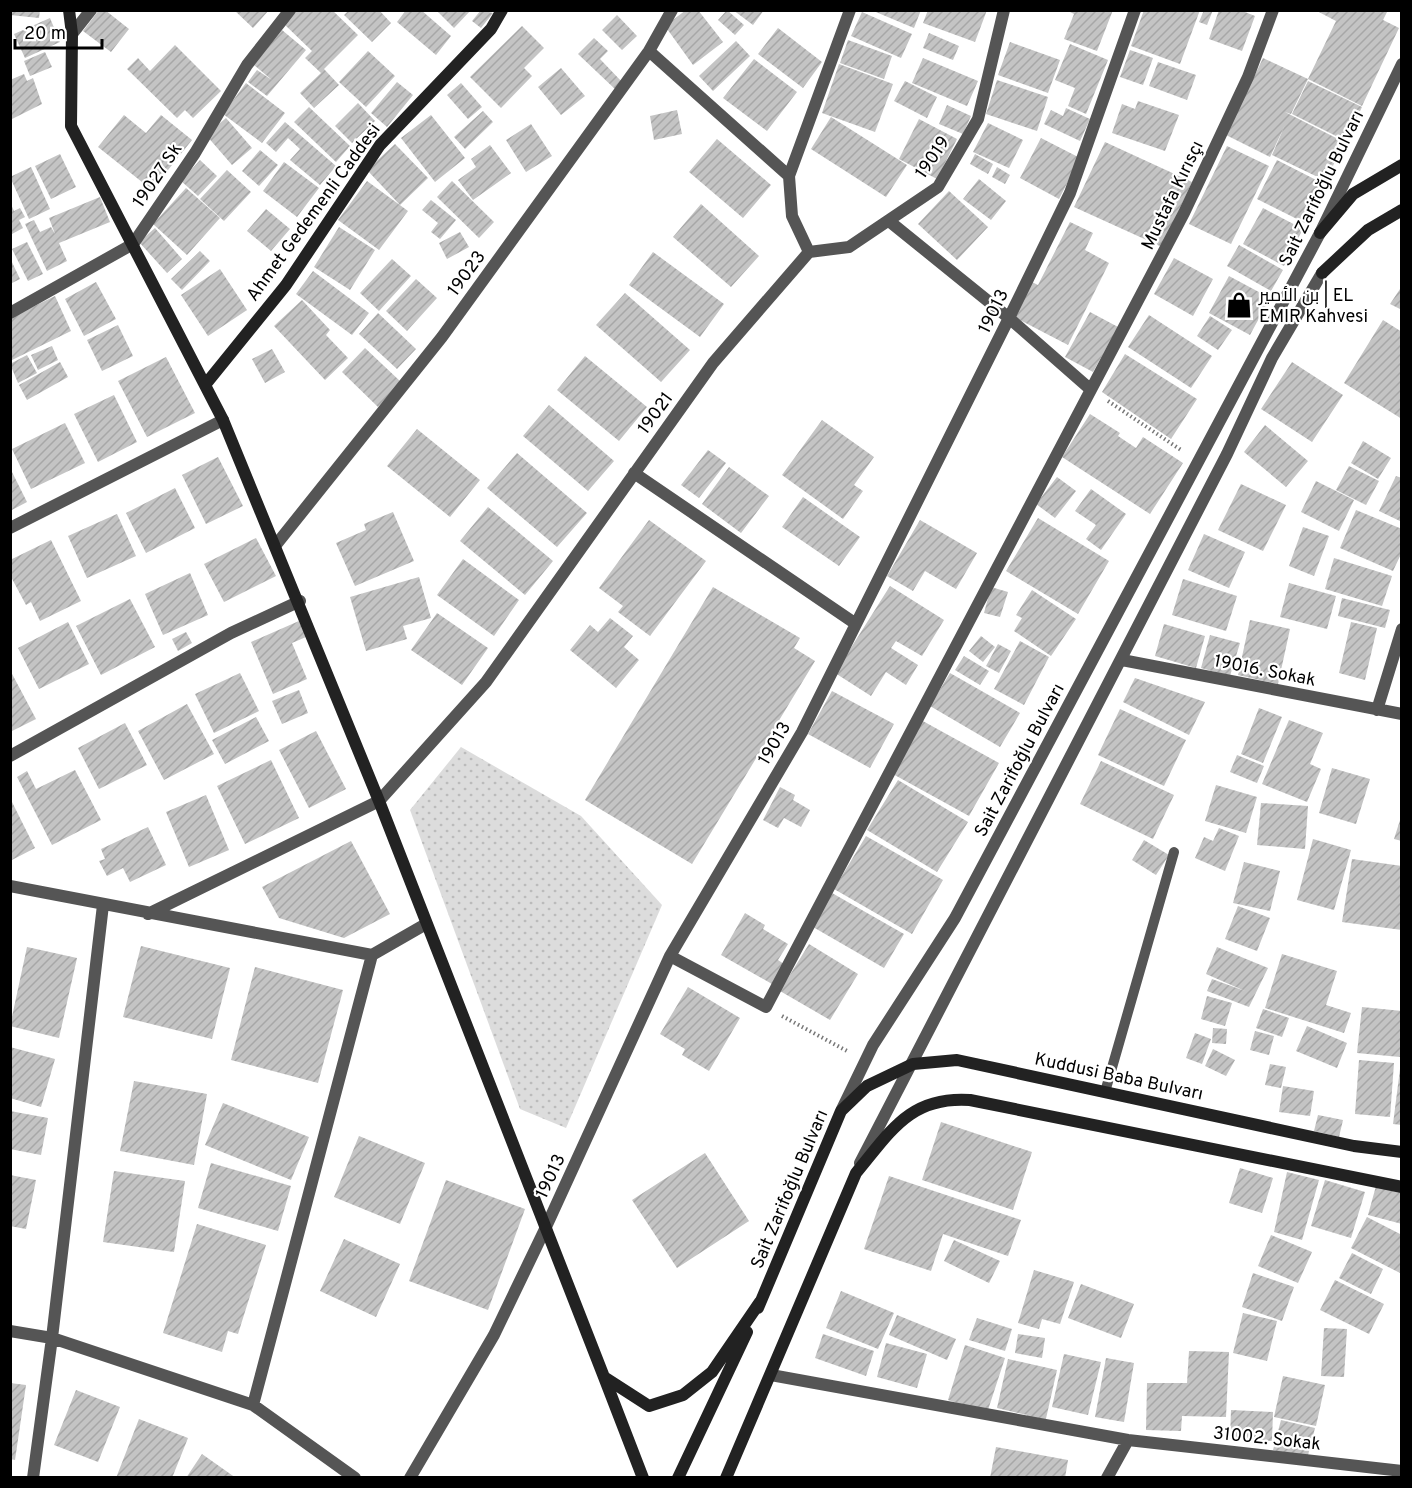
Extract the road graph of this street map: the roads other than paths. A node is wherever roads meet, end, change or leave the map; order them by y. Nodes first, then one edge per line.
1 (69, 10) edge
2 (91, 10) edge
3 (290, 10) edge
4 (502, 10) edge
5 (672, 10) edge
6 (850, 10) edge
7 (1004, 10) edge
8 (1135, 10) edge
9 (1273, 10) edge
10 (72, 34) junction
11 (649, 51) junction
12 (1401, 64) edge
13 (1401, 165) edge
14 (789, 176) junction
15 (1401, 210) edge
16 (890, 221) junction
17 (1320, 233) junction
18 (133, 244) junction
19 (809, 252) junction
20 (10, 313) edge
21 (1009, 318) junction
22 (205, 385) junction
23 (1090, 389) junction
24 (223, 420) junction
25 (634, 473) junction
26 (10, 528) edge
27 (275, 546) junction
28 (300, 602) junction
29 (856, 624) junction
30 (1401, 630) edge
31 (1122, 660) junction
32 (1377, 710) junction
33 (1401, 714) edge
34 (10, 756) edge
35 (379, 801) junction
36 (1174, 852) dead end
37 (10, 886) edge
38 (103, 905) junction
39 (147, 914) junction
40 (426, 924) junction
41 (372, 955) junction
42 (669, 956) junction
43 (913, 1064) junction
44 (1105, 1092) junction
45 (841, 1111) junction
46 (1401, 1152) edge
47 (856, 1173) junction
48 (1401, 1187) edge
49 (546, 1227) junction
50 (760, 1302) junction
51 (10, 1331) edge
52 (52, 1338) junction
53 (771, 1376) junction
54 (604, 1377) junction
55 (253, 1405) junction
56 (1128, 1440) junction
57 (1401, 1459) edge
58 (1395, 1473) edge
59 (33, 1478) edge
60 (355, 1478) edge
61 (410, 1478) edge
62 (643, 1478) edge
63 (678, 1478) edge
64 (726, 1478) edge
65 (1107, 1478) edge

1 - 10 street
2 - 10 street
3 - 18 street, 19027 Sk
4 - 22 street, Ahmet Gedemenli Caddesi
5 - 11 street, 19023
6 - 14 street
7 - 16 street, 19019
8 - 21 street, 19013
9 - 23 street, Mustafa Kırısçı
10 - 18 street
11 - 14 street
11 - 27 street, 19023
12 - 17 street, Sait Zarifoğlu Bulvarı
13 - 17 street
14 - 19 street
15 - 31 street, Sait Zarifoğlu Bulvarı
16 - 19 street, 19019
16 - 21 street
17 - 45 street, Sait Zarifoğlu Bulvarı
18 - 20 street, 19027 Sk
18 - 22 street
19 - 25 street, 19021
21 - 23 street
21 - 29 street, 19013
22 - 24 street
23 - 42 street, Mustafa Kırısçı
24 - 26 street
24 - 27 street
25 - 29 street
25 - 35 street, 19021
27 - 28 street
28 - 34 street
28 - 35 street
29 - 42 street, 19013
30 - 32 street
31 - 32 street, 19016. Sokak
31 - 43 street, Sait Zarifoğlu Bulvarı
32 - 33 street, 19016. Sokak
35 - 39 street
35 - 40 street
36 - 44 lane
37 - 38 street
38 - 39 street
38 - 52 street
39 - 41 street
40 - 41 street
40 - 49 street
41 - 55 street
42 - 49 street, 19013
43 - 44 street, Kuddusi Baba Bulvarı
43 - 45 street, Kuddusi Baba Bulvarı
43 - 47 street, Sait Zarifoğlu Bulvarı
44 - 46 street, Kuddusi Baba Bulvarı
45 - 50 street, Sait Zarifoğlu Bulvarı
47 - 48 street
47 - 53 street, Sait Zarifoğlu Bulvarı
49 - 54 street
49 - 61 street, 19013
50 - 54 street
50 - 63 street, Sait Zarifoğlu Bulvarı
51 - 52 street
52 - 55 street
52 - 59 street
53 - 56 street, 31002. Sokak
53 - 64 street, Sait Zarifoğlu Bulvarı
54 - 62 street
55 - 60 street
56 - 58 street, 31002. Sokak
56 - 65 street
57 - 58 street

